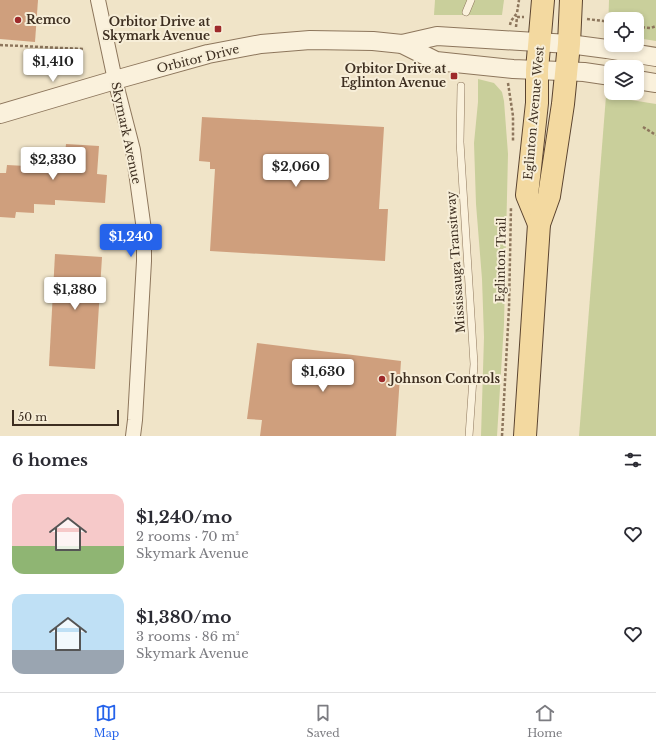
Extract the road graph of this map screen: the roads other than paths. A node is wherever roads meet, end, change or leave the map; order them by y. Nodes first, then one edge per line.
1 (98, 0) edge
2 (464, 0) edge
3 (471, 0) edge
4 (543, 0) edge
5 (571, 0) edge
6 (554, 43) junction
7 (402, 44) junction
8 (656, 57) edge
9 (552, 71) junction
10 (604, 75) edge
11 (115, 80) junction
12 (644, 81) edge
13 (656, 83) edge
14 (461, 86) dead end
15 (0, 114) edge
16 (539, 224) junction
17 (133, 436) edge
18 (469, 436) edge
19 (525, 436) edge

1 - 11 street, Skymark Avenue
2 - 3 lane
4 - 6 main road, Eglinton Avenue West
5 - 6 main road, Eglinton Avenue West
6 - 7 street, Orbitor Drive
6 - 8 street, Orbitor Drive
6 - 9 main road, Eglinton Avenue West
6 - 9 main road, Eglinton Avenue West
7 - 9 street, Orbitor Drive
7 - 11 street, Orbitor Drive
9 - 10 street, Orbitor Drive
9 - 16 main road, Eglinton Avenue West
9 - 16 main road, Eglinton Avenue West
11 - 15 street, Orbitor Drive
11 - 17 street, Skymark Avenue
12 - 13 street
14 - 18 lane, Mississauga Transitway
16 - 19 main road, Eglinton Avenue West

